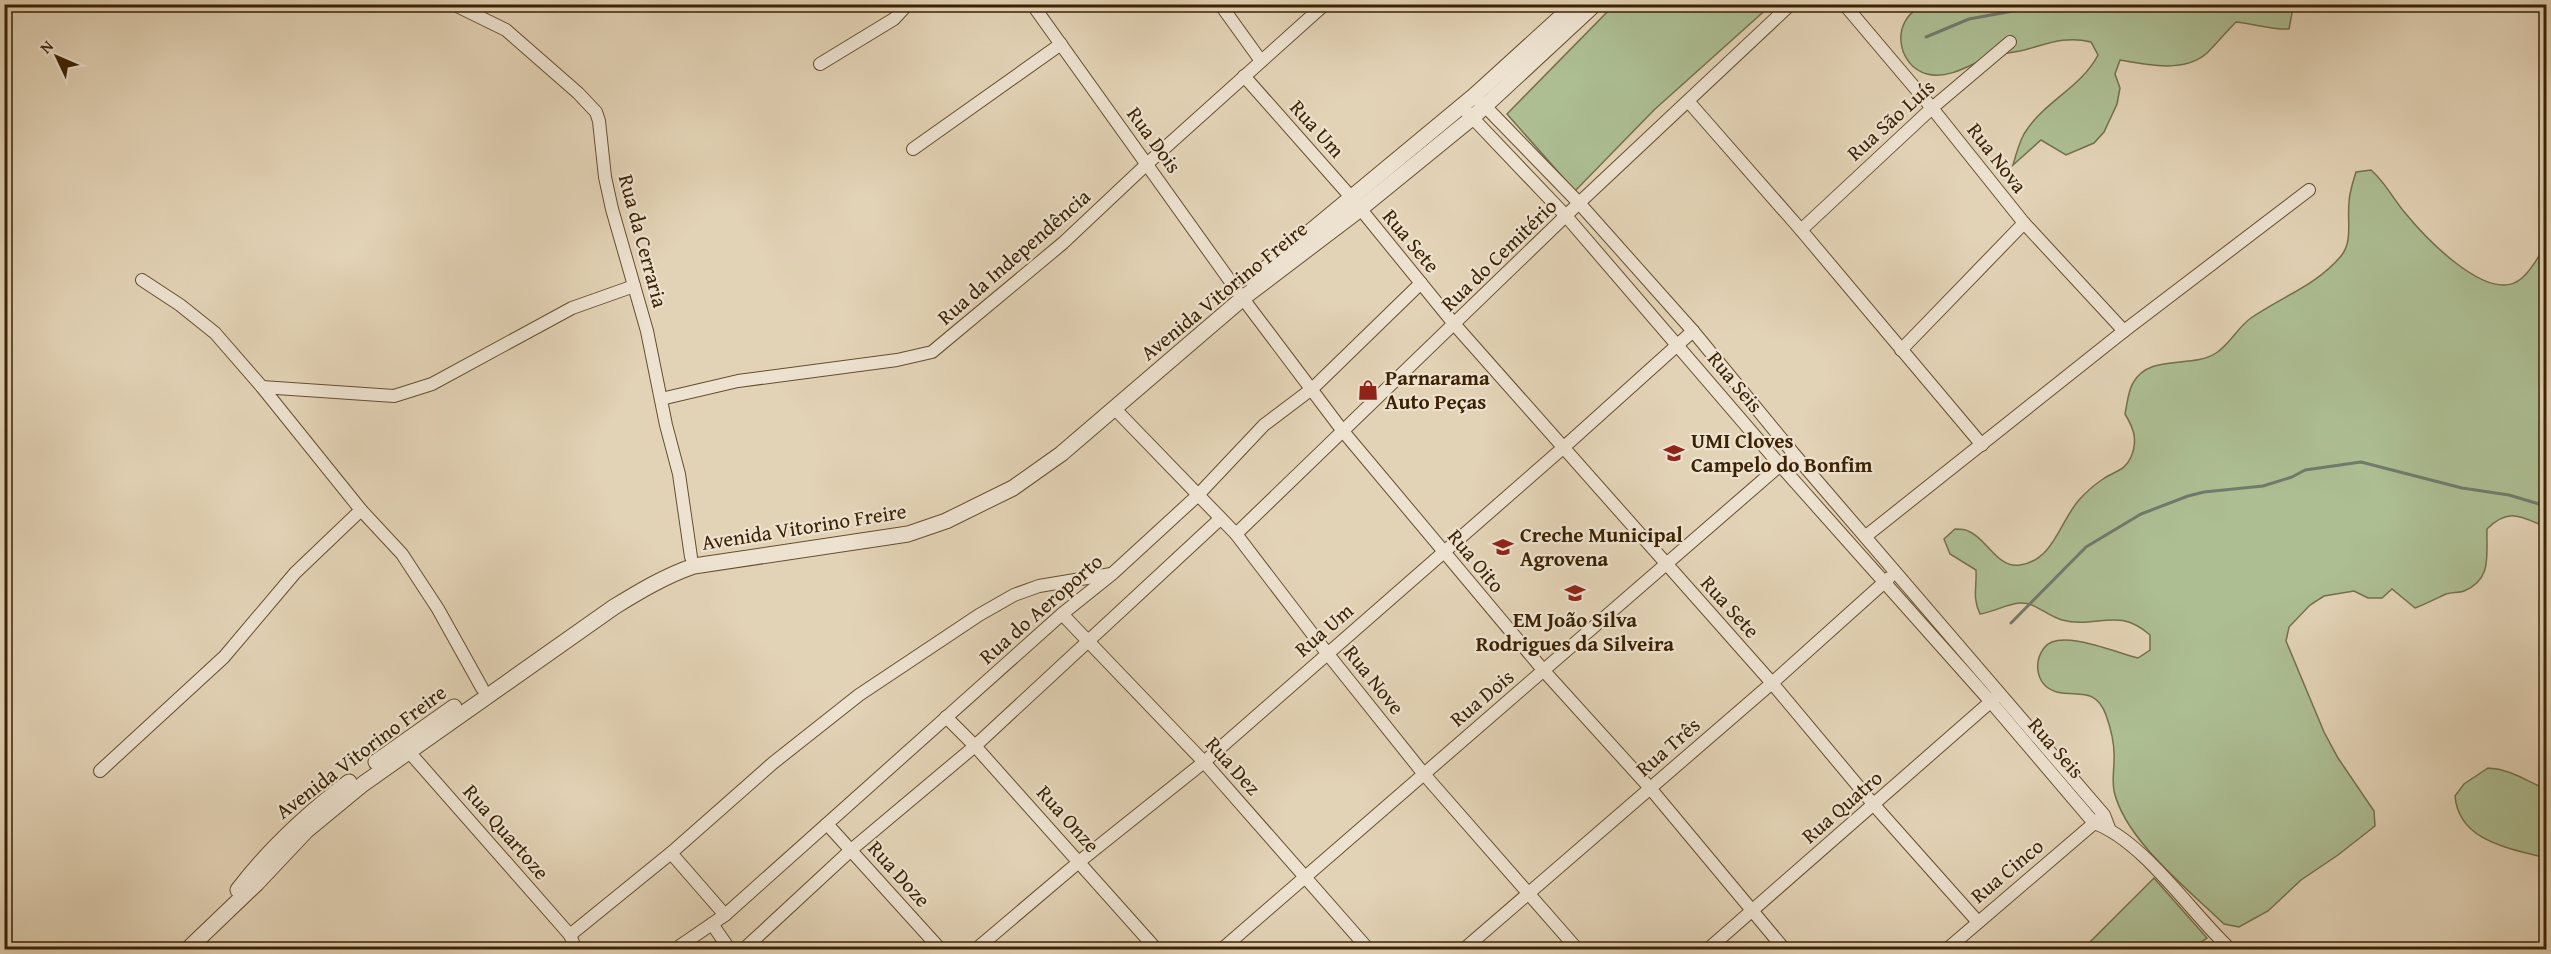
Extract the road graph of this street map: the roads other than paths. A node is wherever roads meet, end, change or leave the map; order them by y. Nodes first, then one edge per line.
1 (453, 4) edge
2 (908, 4) edge
3 (1032, 4) edge
4 (1220, 4) edge
5 (1325, 4) edge
6 (1575, 4) edge
7 (1595, 4) edge
8 (1791, 4) edge
9 (1844, 4) edge
10 (2010, 42) dead end
11 (1061, 44) junction
12 (1261, 61) junction
13 (820, 64) dead end
14 (1244, 76) junction
15 (1480, 100) junction
16 (1688, 101) junction
17 (1461, 106) junction
18 (1932, 108) junction
19 (1472, 118) junction
20 (914, 149) dead end
21 (1148, 163) junction
22 (2309, 190) dead end
23 (1350, 196) junction
24 (1579, 203) junction
25 (1359, 210) junction
26 (1566, 216) junction
27 (2024, 223) junction
28 (1802, 230) junction
29 (142, 280) dead end
30 (1421, 283) junction
31 (634, 286) junction
32 (1241, 295) junction
33 (1455, 325) junction
34 (1692, 331) junction
35 (2124, 331) junction
36 (1678, 345) junction
37 (1901, 350) junction
38 (262, 387) junction
39 (1312, 388) junction
40 (661, 399) junction
41 (1115, 409) junction
42 (1342, 430) junction
43 (1982, 445) junction
44 (1564, 447) junction
45 (1794, 454) junction
46 (1780, 465) junction
47 (1197, 496) junction
48 (361, 510) junction
49 (1220, 519) junction
50 (1236, 534) junction
51 (1866, 536) junction
52 (1443, 552) junction
53 (691, 557) junction
54 (1665, 564) junction
55 (1896, 571) junction
56 (1112, 574) junction
57 (1885, 582) junction
58 (1062, 614) junction
59 (1088, 642) junction
60 (1327, 653) junction
61 (1544, 671) junction
62 (1772, 683) junction
63 (482, 688) junction
64 (2001, 692) junction
65 (1991, 702) junction
66 (946, 717) junction
67 (975, 746) junction
68 (405, 747) junction
69 (1204, 762) junction
70 (100, 771) dead end
71 (1424, 773) junction
72 (1650, 788) junction
73 (1874, 805) junction
74 (2099, 819) junction
75 (827, 824) junction
76 (851, 850) junction
77 (671, 853) junction
78 (1080, 861) junction
79 (1306, 876) junction
80 (1529, 891) junction
81 (1752, 911) junction
82 (725, 915) junction
83 (1978, 922) junction
84 (712, 924) junction
85 (570, 935) junction
86 (2230, 949) edge
87 (187, 950) edge
88 (576, 950) edge
89 (674, 950) edge
90 (730, 950) edge
91 (743, 950) edge
92 (941, 950) edge
93 (975, 950) edge
94 (1157, 950) edge
95 (1221, 950) edge
96 (1369, 950) edge
97 (1463, 950) edge
98 (1578, 950) edge
99 (1707, 950) edge
100 (1785, 950) edge
101 (1946, 950) edge

1 - 31 street, Rua da Cerraria
2 - 13 street
3 - 11 street, Rua Dois
4 - 12 street
5 - 12 street, Rua da Independência
6 - 15 street, Avenida Vitorino Freire
7 - 15 street, Avenida Vitorino Freire
8 - 16 street, Rua do Cemitério
9 - 18 street, Rua Nova
10 - 18 street, Rua São Luís
11 - 20 street
11 - 21 street, Rua Dois
12 - 14 street, Rua da Independência
14 - 21 street, Rua da Independência
14 - 23 street, Rua Um
15 - 17 street, Avenida Vitorino Freire
15 - 19 street, Avenida Vitorino Freire
15 - 24 street
16 - 24 street, Rua do Cemitério
16 - 28 street
17 - 19 street, Rua Seis
17 - 23 street, Avenida Vitorino Freire
18 - 27 street, Rua Nova
18 - 28 street, Rua São Luís
19 - 25 street, Avenida Vitorino Freire
19 - 26 street, Rua Seis
21 - 32 street, Rua Dois
21 - 40 street, Rua da Independência
22 - 35 street
23 - 25 street, Rua Um
23 - 32 street, Avenida Vitorino Freire
24 - 26 street, Rua do Cemitério
24 - 34 street
25 - 30 street, Rua Sete
25 - 32 street, Avenida Vitorino Freire
26 - 33 street, Rua do Cemitério
26 - 36 street, Rua Seis
27 - 35 street, Rua Nova
27 - 37 street
28 - 37 street
29 - 38 street
30 - 33 street, Rua Sete
30 - 39 street, Rua do Aeroporto
31 - 38 street
31 - 40 street, Rua da Cerraria
32 - 39 street, Rua Oito
32 - 41 street, Avenida Vitorino Freire
32 - 53 street, Avenida Vitorino Freire
33 - 42 street, Rua do Cemitério
33 - 44 street, Rua Sete
34 - 36 street, Rua Um
34 - 45 street
35 - 43 street
36 - 44 street, Rua Um
36 - 46 street, Rua Seis
37 - 43 street
38 - 48 street
39 - 42 street, Rua Oito
39 - 47 street, Rua do Aeroporto
40 - 53 street, Rua da Cerraria
41 - 47 street, Rua Nove
41 - 68 street, Avenida Vitorino Freire
42 - 50 street, Rua do Cemitério
42 - 52 street, Rua Oito
43 - 51 street
44 - 52 street, Rua Um
44 - 54 street, Rua Sete
45 - 46 street, Rua Dois
45 - 51 street
46 - 54 street, Rua Dois
46 - 57 street, Rua Seis
47 - 49 street, Rua Nove
47 - 56 street, Rua do Aeroporto
48 - 63 street
48 - 70 street
49 - 50 street, Rua Nove
49 - 59 street
50 - 60 street, Rua Nove
51 - 55 street
52 - 60 street, Rua Um
52 - 61 street, Rua Oito
53 - 63 street, Avenida Vitorino Freire
54 - 61 street, Rua Dois
54 - 62 street, Rua Sete
55 - 57 street, Rua Três
55 - 64 street
56 - 58 street, Rua do Aeroporto
56 - 77 street
57 - 62 street, Rua Três
57 - 65 street, Rua Seis
58 - 59 street, Rua Dez
58 - 66 street, Rua do Aeroporto
59 - 67 street
59 - 69 street, Rua Dez
60 - 69 street, Rua Um
60 - 71 street, Rua Nove
61 - 71 street, Rua Dois
61 - 72 street, Rua Oito
62 - 72 street, Rua Três
62 - 73 street, Rua Sete
63 - 68 street, Avenida Vitorino Freire
64 - 65 street, Rua Quatro
64 - 74 street
65 - 73 street, Rua Quatro
65 - 74 street, Rua Seis
66 - 67 street, Rua Onze
66 - 75 street, Rua do Aeroporto
67 - 76 street
67 - 78 street, Rua Onze
68 - 85 street, Rua Quartoze
68 - 87 street, Avenida Vitorino Freire
69 - 78 street, Rua Um
69 - 79 street, Rua Dez
71 - 79 street, Rua Dois
71 - 80 street, Rua Nove
72 - 80 street, Rua Três
72 - 81 street, Rua Oito
73 - 81 street, Rua Quatro
73 - 83 street, Rua Sete
74 - 83 street, Rua Cinco
74 - 86 street
75 - 76 street, Rua Doze
75 - 82 street, Rua do Aeroporto
76 - 91 street
76 - 92 street, Rua Doze
77 - 82 street
77 - 85 street
78 - 93 street, Rua Um
78 - 94 street, Rua Onze
79 - 95 street, Rua Dois
79 - 96 street, Rua Dez
80 - 97 street, Rua Três
80 - 98 street, Rua Nove
81 - 99 street, Rua Quatro
81 - 100 street, Rua Oito
82 - 84 street, Rua do Aeroporto
83 - 101 street, Rua Cinco
84 - 89 street, Rua do Aeroporto
84 - 90 street
85 - 88 street, Rua Quartoze

